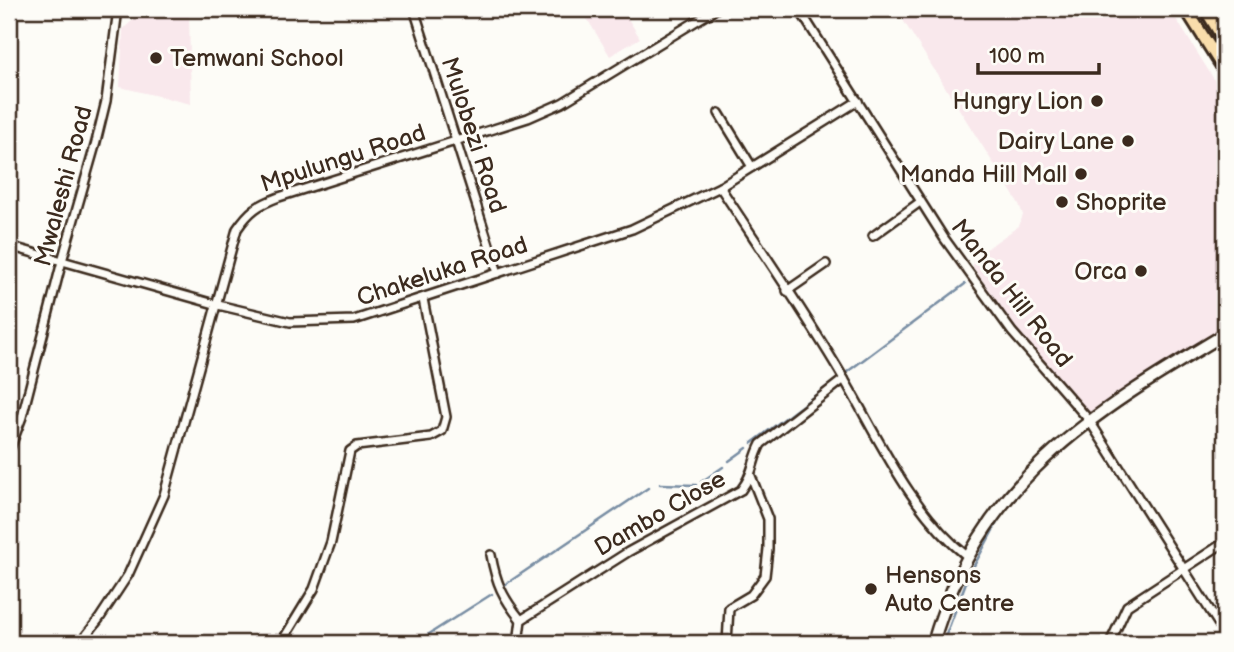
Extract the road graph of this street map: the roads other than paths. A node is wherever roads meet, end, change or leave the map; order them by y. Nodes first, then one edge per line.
1 (118, 9) edge
2 (206, 9) edge
3 (263, 9) edge
4 (414, 9) edge
5 (716, 9) edge
6 (799, 9) edge
7 (1186, 9) edge
8 (1205, 9) edge
9 (1225, 43) edge
10 (1225, 71) edge
11 (858, 102) junction
12 (719, 113) dead end
13 (455, 141) junction
14 (752, 167) junction
15 (720, 187) junction
16 (920, 202) junction
17 (873, 236) dead end
18 (9, 246) edge
19 (62, 261) junction
20 (826, 264) dead end
21 (498, 273) junction
22 (787, 291) junction
23 (423, 299) junction
24 (218, 305) junction
25 (1225, 334) edge
26 (844, 379) junction
27 (1089, 420) junction
28 (9, 450) edge
29 (751, 476) junction
30 (1225, 542) edge
31 (491, 555) dead end
32 (968, 557) junction
33 (1185, 567) junction
34 (521, 620) junction
35 (1225, 634) edge
36 (80, 643) edge
37 (281, 643) edge
38 (518, 643) edge
39 (727, 643) edge
40 (933, 643) edge
41 (1110, 643) edge

1 - 19 street, Mwaleshi Road
2 - 3 main road
4 - 13 street, Mulobezi Road
5 - 13 street, Mpulungu Road
6 - 11 street, Manda Hill Road
7 - 10 main road
8 - 9 main road
11 - 14 street, Chakeluka Road
11 - 16 street, Manda Hill Road
12 - 14 street
13 - 21 street, Mulobezi Road
13 - 24 street, Mpulungu Road
14 - 15 street, Chakeluka Road
15 - 21 street, Chakeluka Road
15 - 22 street
16 - 17 street
16 - 27 street, Manda Hill Road
18 - 19 street, Chakeluka Road
19 - 24 street, Chakeluka Road
19 - 28 street, Mwaleshi Road
20 - 22 street
21 - 23 street, Chakeluka Road
22 - 26 street
23 - 24 street, Chakeluka Road
23 - 37 street
24 - 36 street, Mpulungu Road
25 - 27 main road
26 - 29 street, Dambo Close
26 - 32 street
27 - 32 main road
27 - 33 street, Manda Hill Road
29 - 34 street, Dambo Close
29 - 39 street
30 - 33 street
31 - 34 street
32 - 40 main road
33 - 35 street, Manda Hill Road
33 - 41 street
34 - 38 street

